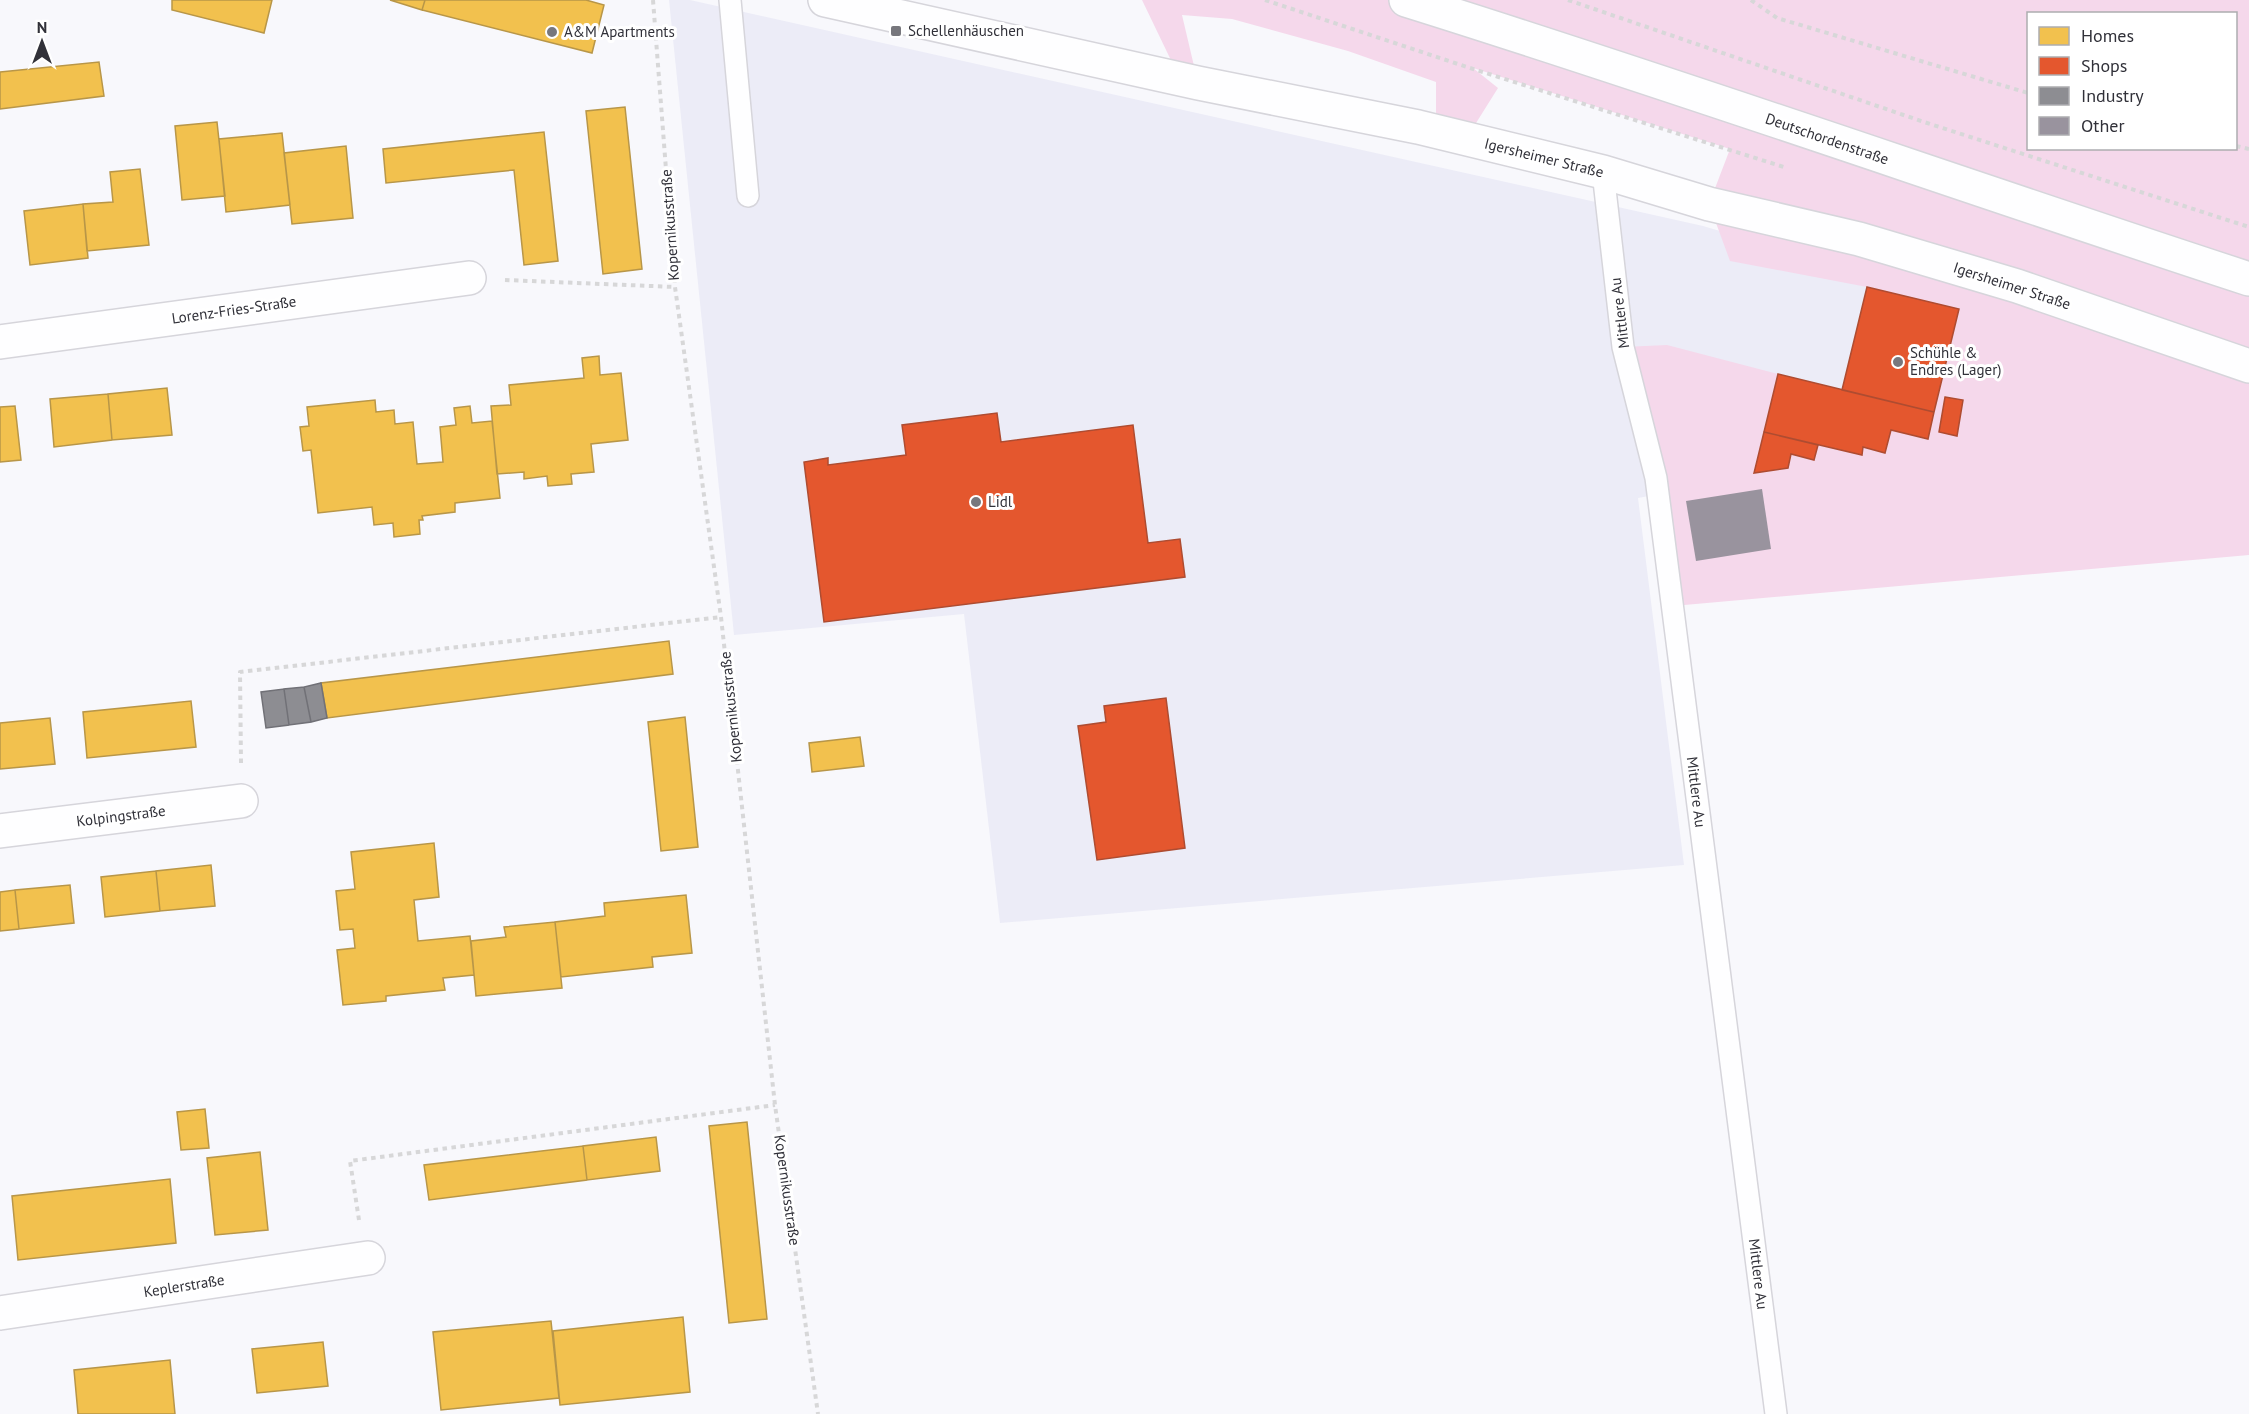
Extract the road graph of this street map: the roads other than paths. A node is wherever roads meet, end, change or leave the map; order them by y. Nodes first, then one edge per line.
1 (730, 0) edge
2 (825, 0) edge
3 (1406, 0) edge
4 (1603, 172) junction
5 (748, 196) dead end
6 (469, 278) road end
7 (2249, 279) edge
8 (0, 342) edge
9 (2249, 366) edge
10 (241, 801) road end
11 (0, 831) edge
12 (368, 1258) dead end
13 (0, 1313) edge
14 (1776, 1414) edge

1 - 5 lane
2 - 4 street, Igersheimer Straße
3 - 7 street, Deutschordenstraße
4 - 9 street, Igersheimer Straße
4 - 14 lane, Mittlere Au
6 - 8 street, Lorenz-Fries-Straße
10 - 11 street, Kolpingstraße
12 - 13 street, Keplerstraße

